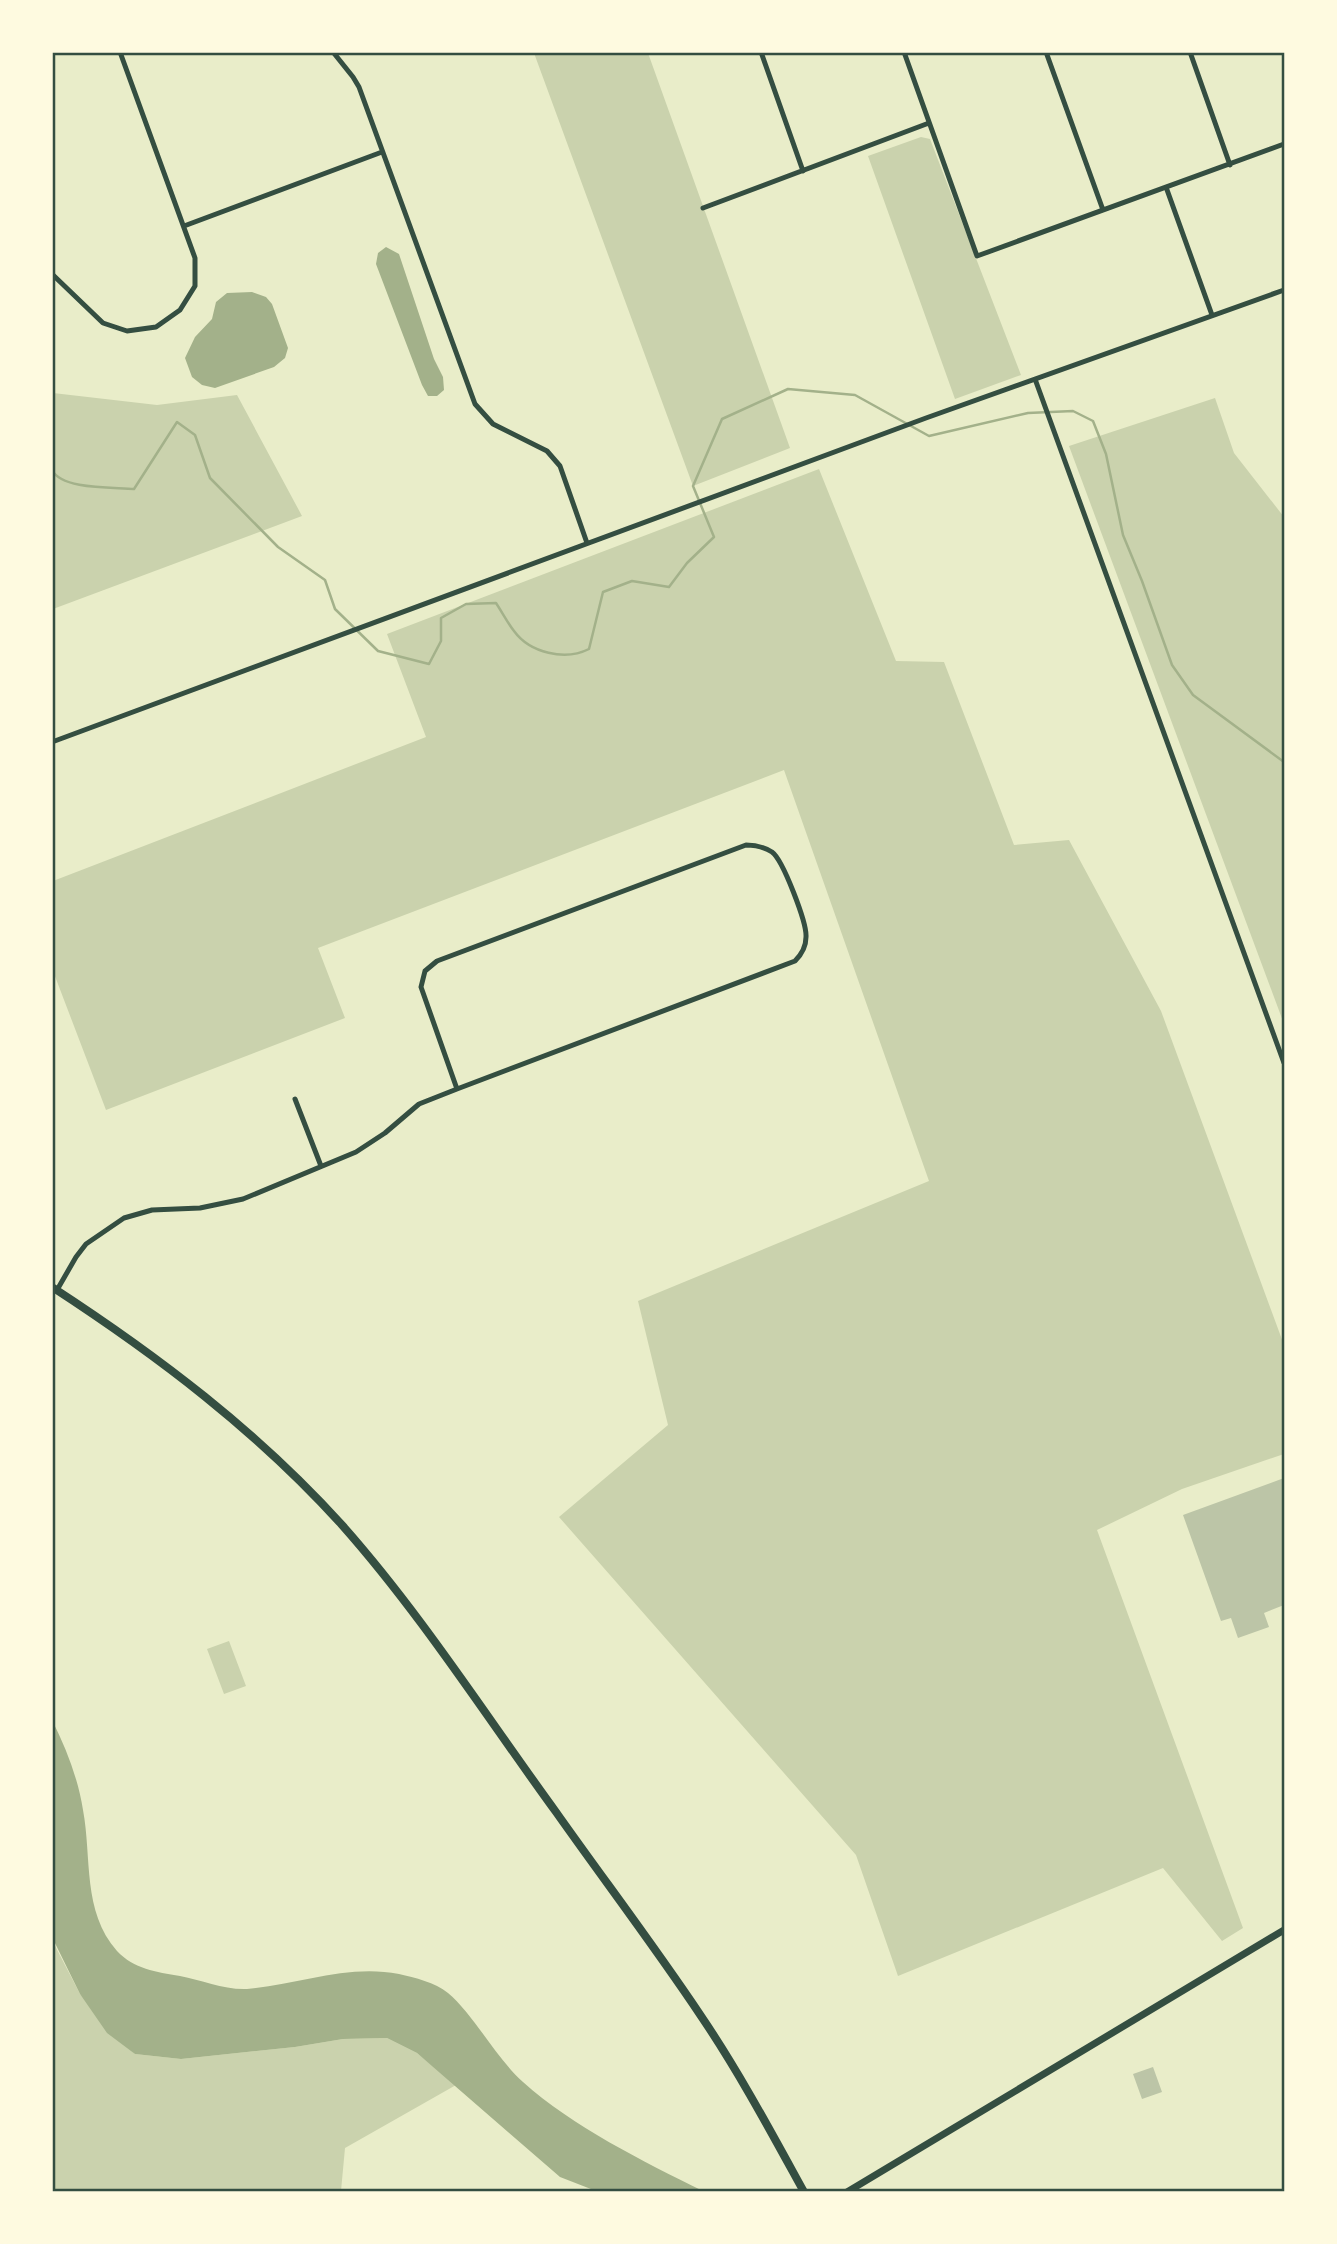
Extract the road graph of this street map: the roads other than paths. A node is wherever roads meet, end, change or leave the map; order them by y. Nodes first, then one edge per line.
1 (120, 52) edge
2 (332, 52) edge
3 (761, 52) edge
4 (904, 52) edge
5 (1046, 52) edge
6 (1190, 52) edge
7 (929, 123) junction
8 (1284, 144) edge
9 (382, 152) junction
10 (1230, 165) junction
11 (803, 171) junction
12 (1166, 187) junction
13 (703, 208) dead end
14 (1103, 210) junction
15 (184, 226) junction
16 (52, 274) edge
17 (1284, 290) edge
18 (1212, 315) junction
19 (1035, 379) junction
20 (587, 543) junction
21 (52, 742) edge
22 (1284, 1063) edge
23 (457, 1089) junction
24 (295, 1099) dead end
25 (321, 1166) junction
26 (55, 1288) edge
27 (1284, 1930) edge
28 (804, 2192) edge
29 (847, 2192) edge

1 - 15 street
2 - 9 street
3 - 11 street
4 - 7 street
5 - 14 street
6 - 10 street
7 - 11 street
7 - 14 street
8 - 10 street
9 - 15 street
9 - 20 street
10 - 12 street
11 - 13 street
12 - 14 street
12 - 18 street
15 - 16 street
17 - 18 street
18 - 19 street
19 - 20 street
19 - 22 street
20 - 21 street
23 - 23 street
23 - 25 street
24 - 25 street
25 - 26 street
26 - 28 main road
27 - 29 street

